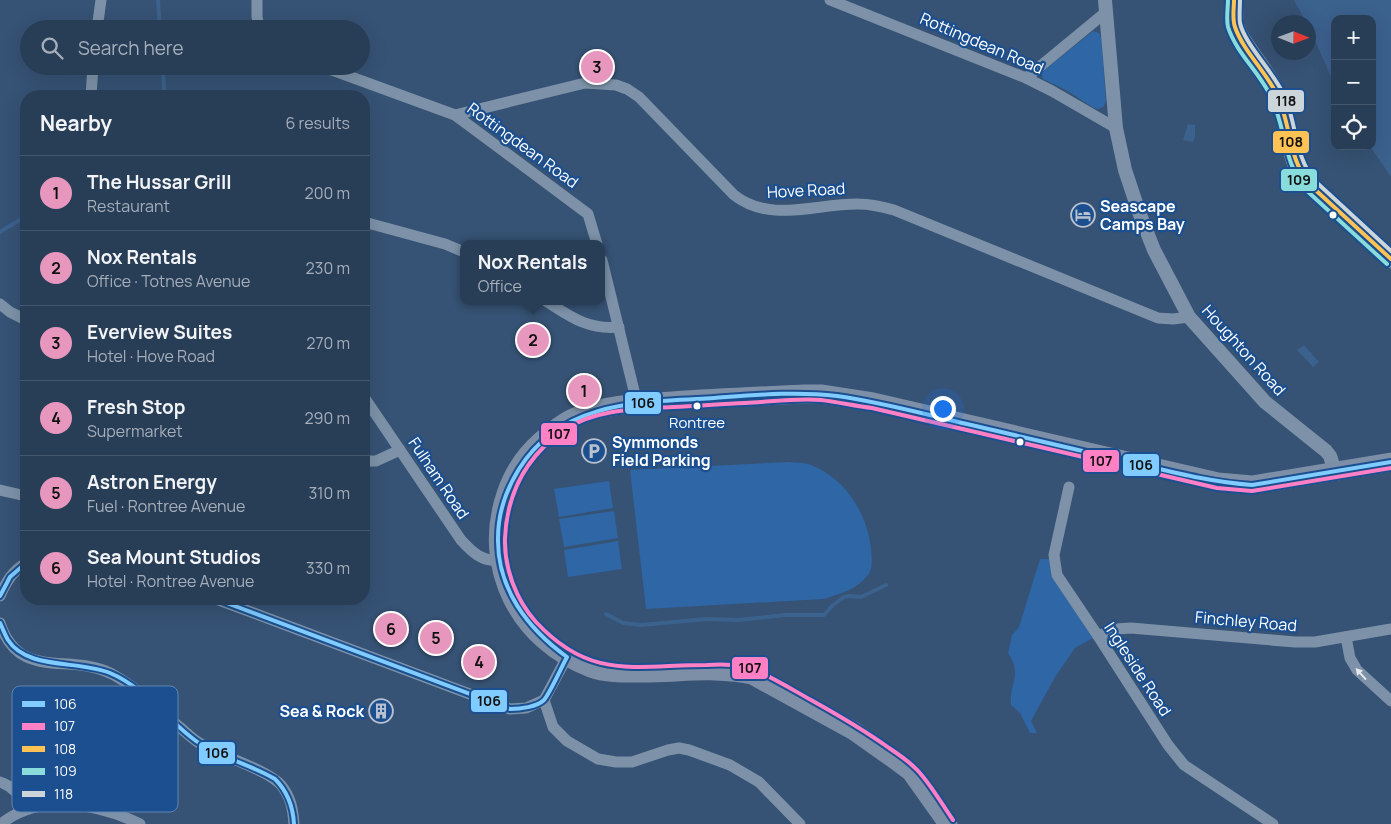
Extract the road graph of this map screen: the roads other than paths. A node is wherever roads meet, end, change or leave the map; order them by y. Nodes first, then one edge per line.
1 (101, 0) edge
2 (256, 0) edge
3 (830, 0) edge
4 (1234, 0) edge
5 (1105, 6) edge
6 (98, 20) edge
7 (258, 20) edge
8 (92, 75) edge
9 (346, 75) edge
10 (1026, 78) junction
11 (91, 90) edge
12 (455, 115) junction
13 (1116, 128) junction
14 (370, 224) edge
15 (596, 240) edge
16 (460, 250) edge
17 (1391, 259) edge
18 (605, 272) edge
19 (0, 304) edge
20 (553, 305) edge
21 (20, 317) edge
22 (1189, 317) junction
23 (619, 327) junction
24 (636, 404) junction
25 (370, 406) edge
26 (400, 450) junction
27 (370, 461) edge
28 (1391, 462) edge
29 (1334, 471) junction
30 (1068, 487) dead end
31 (0, 490) edge
32 (20, 495) edge
33 (499, 560) junction
34 (20, 567) edge
35 (0, 596) edge
36 (232, 605) edge
37 (0, 623) edge
38 (1391, 629) edge
39 (1098, 636) junction
40 (1346, 637) junction
41 (568, 658) junction
42 (132, 686) edge
43 (544, 700) junction
44 (1391, 701) edge
45 (178, 726) edge
46 (0, 782) edge
47 (12, 788) edge
48 (21, 812) edge
49 (110, 812) edge
50 (1, 824) edge
51 (140, 824) edge
52 (294, 824) edge
53 (800, 824) edge
54 (948, 824) edge
55 (1273, 824) edge

1 - 6 street
2 - 7 street
3 - 10 street, Rottingdean Road
4 - 17 main road
5 - 10 street
5 - 13 street, Houghton Road
8 - 11 street
9 - 12 street, Rottingdean Road
10 - 13 street, Rottingdean Road
12 - 15 street, Rottingdean Road
12 - 22 street, Hove Road
13 - 22 street, Houghton Road
14 - 16 street
18 - 23 street
19 - 21 street
20 - 23 street
22 - 29 street, Houghton Road
23 - 24 street
24 - 29 main road
24 - 33 main road
25 - 26 street, Fulham Road
26 - 27 street
26 - 33 street, Fulham Road
28 - 29 main road
30 - 39 street, Ingleside Road
31 - 32 street
33 - 41 main road
34 - 35 street
36 - 43 street
37 - 42 street
38 - 40 street, Finchley Road
39 - 40 street, Finchley Road
39 - 55 street, Ingleside Road
44 -> 40 street
41 - 43 street
41 - 54 main road
43 - 53 street
45 - 52 street
46 - 47 street
48 - 50 street
49 - 51 street

